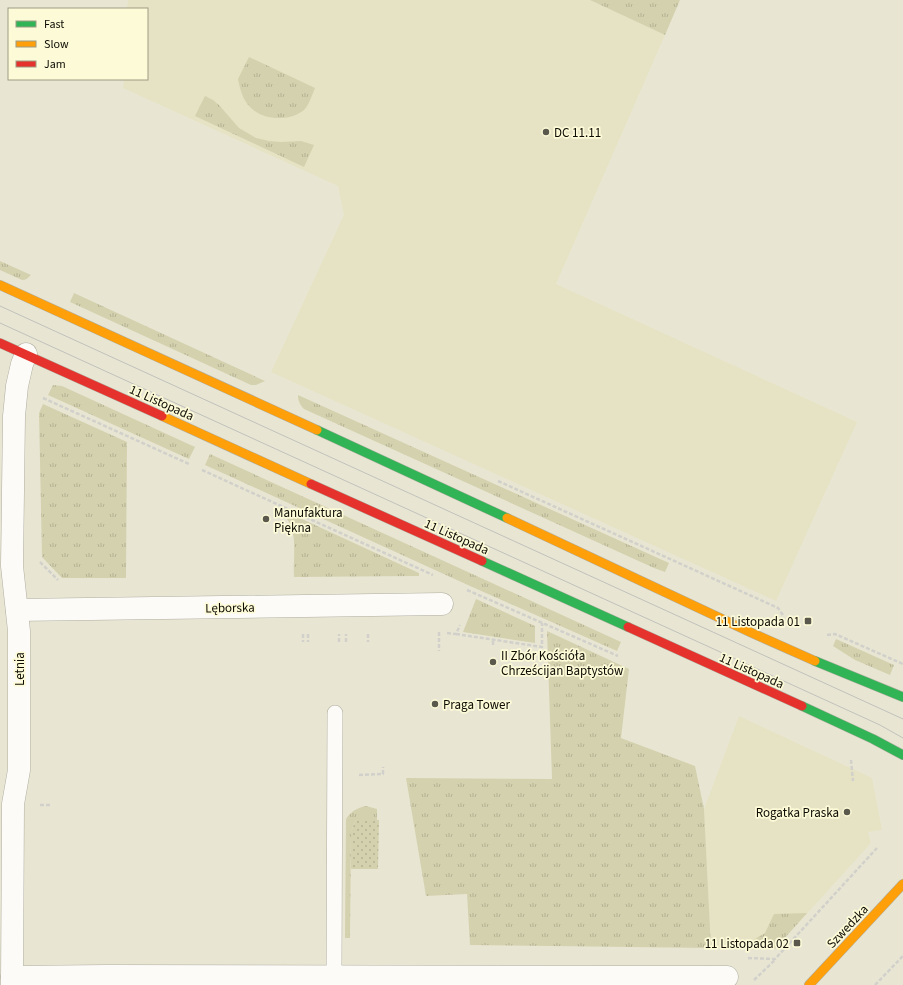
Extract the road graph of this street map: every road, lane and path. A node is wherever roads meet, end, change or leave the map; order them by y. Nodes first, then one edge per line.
1 (0, 285) edge
2 (0, 342) edge
3 (26, 354) junction
4 (38, 396) dead end
5 (189, 464) dead end
6 (202, 470) dead end
7 (493, 478) dead end
8 (6, 566) edge
9 (436, 576) dead end
10 (462, 588) dead end
11 (474, 593) dead end
12 (442, 604) dead end
13 (17, 610) junction
14 (786, 619) dead end
15 (542, 623) dead end
16 (303, 631) dead end
17 (308, 631) dead end
18 (339, 631) dead end
19 (346, 631) dead end
20 (368, 631) dead end
21 (439, 632) dead end
22 (456, 634) dead end
23 (825, 635) dead end
24 (493, 640) junction
25 (303, 642) dead end
26 (308, 642) dead end
27 (339, 642) dead end
28 (346, 642) dead end
29 (368, 642) dead end
30 (493, 645) dead end
31 (439, 651) dead end
32 (903, 664) edge
33 (903, 698) edge
34 (335, 713) dead end
35 (903, 755) edge
36 (850, 758) dead end
37 (853, 781) dead end
38 (52, 805) dead end
39 (40, 812) dead end
40 (877, 848) dead end
41 (903, 884) edge
42 (903, 956) edge
43 (744, 957) dead end
44 (775, 959) junction
45 (334, 976) junction
46 (727, 977) dead end
47 (12, 981) edge
48 (749, 985) edge
49 (809, 985) edge
50 (875, 985) edge

1 - 33 street
2 - 3 street, 11 Listopada
3 - 8 street, Letnia
3 - 35 street, 11 Listopada
4 - 5 path
6 - 9 path
7 - 14 path
8 - 13 street, Letnia
10 - 11 path
12 - 13 street, Lęborska
13 - 47 street, Letnia
15 - 24 path
16 - 25 path
17 - 26 path
18 - 27 path
19 - 28 path
20 - 29 path
21 - 31 path
22 - 24 path
23 - 32 path
24 - 30 path
34 - 45 lane
36 - 37 path
38 - 39 path
40 - 44 path
41 - 49 street, Szwedzka
42 - 50 path
43 - 44 path
44 - 48 path
45 - 46 street
45 - 47 street

